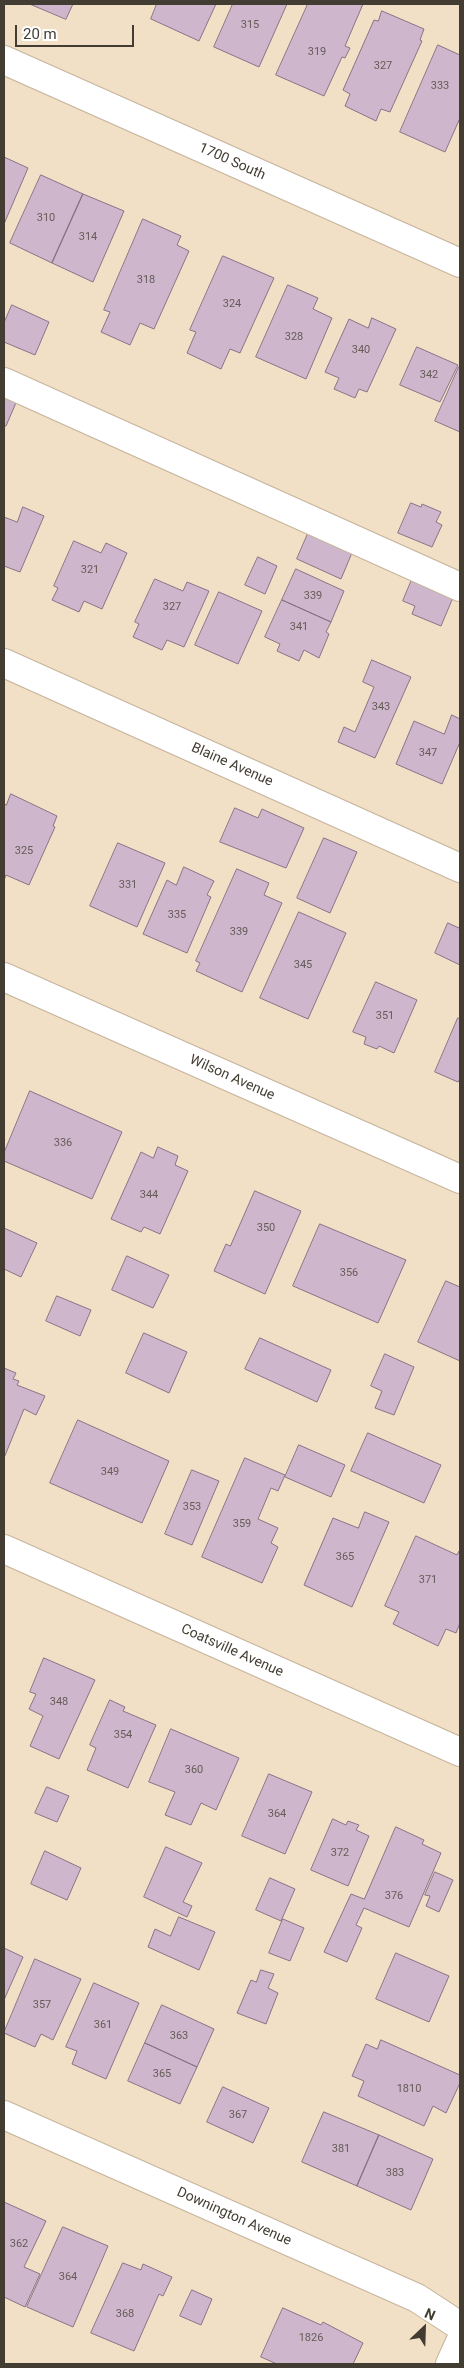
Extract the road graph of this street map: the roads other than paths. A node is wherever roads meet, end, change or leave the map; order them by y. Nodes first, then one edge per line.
1 (4, 60) edge
2 (460, 263) edge
3 (4, 382) edge
4 (460, 588) edge
5 (4, 663) edge
6 (460, 868) edge
7 (4, 977) edge
8 (460, 1179) edge
9 (4, 1549) edge
10 (460, 1752) edge
11 (4, 2115) edge
12 (460, 2326) edge
13 (460, 2342) edge
14 (450, 2364) edge

1 - 2 street, 1700 South
3 - 4 street
5 - 6 street, Blaine Avenue
7 - 8 street, Wilson Avenue
9 - 10 street, Coatsville Avenue
11 - 12 street, Downington Avenue
13 - 14 street

